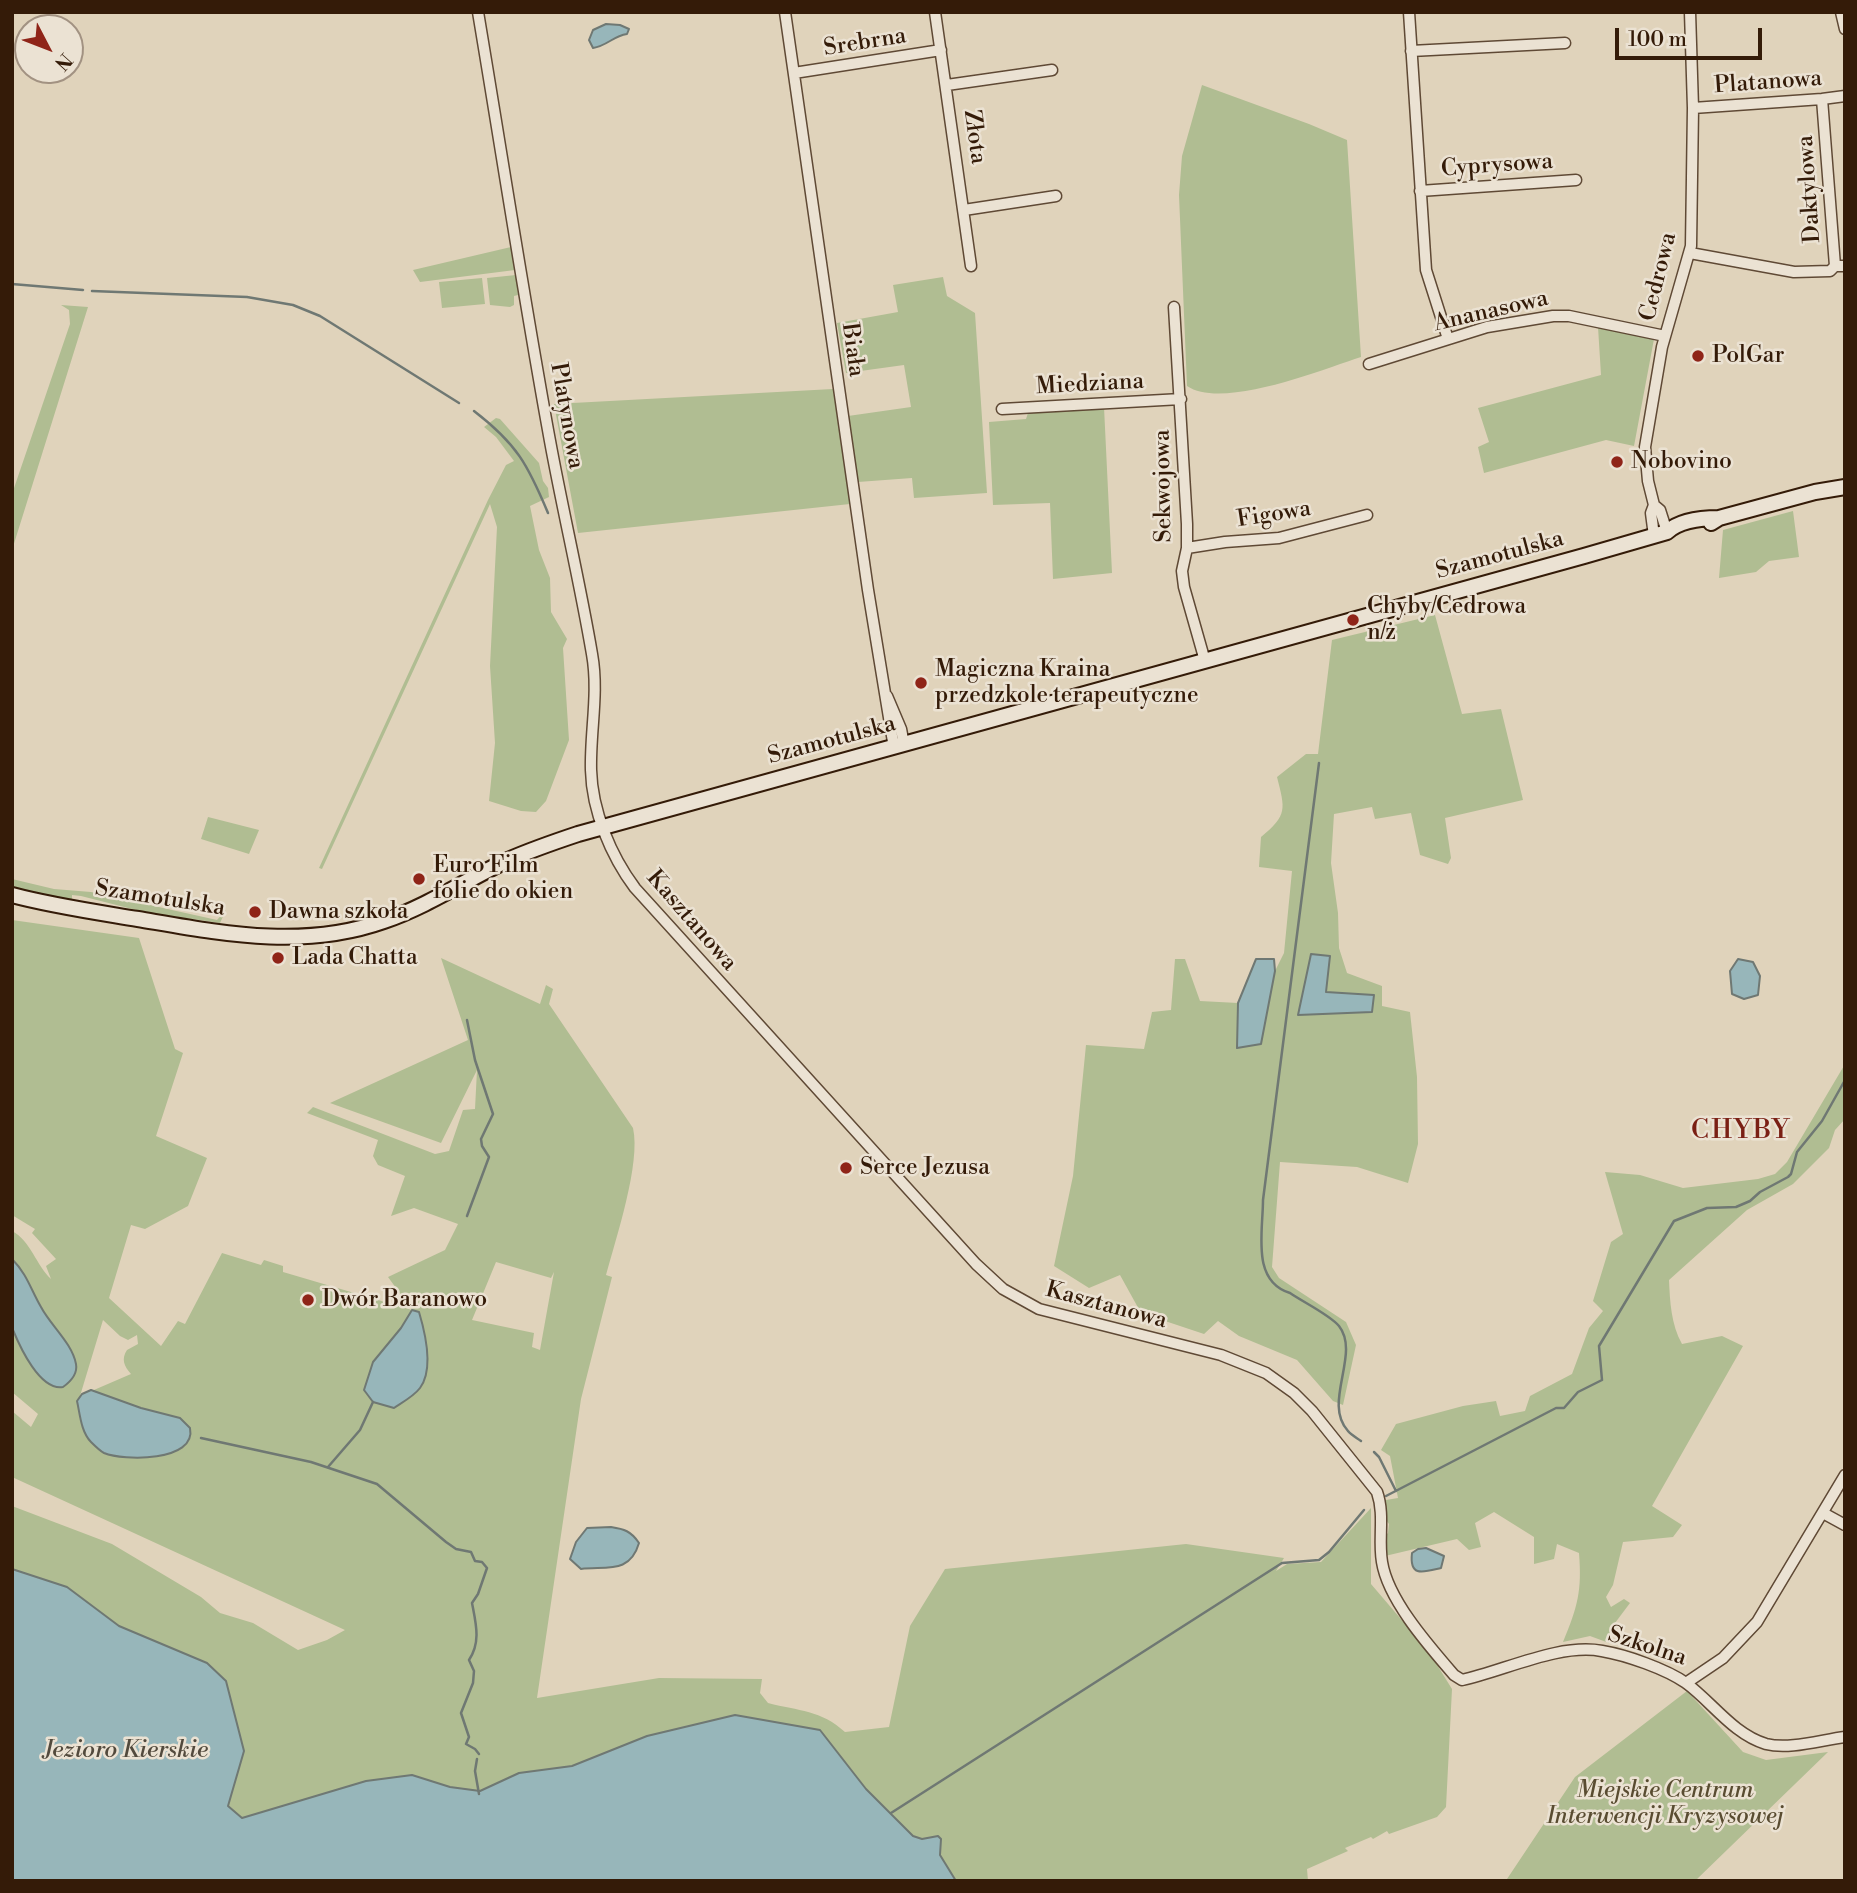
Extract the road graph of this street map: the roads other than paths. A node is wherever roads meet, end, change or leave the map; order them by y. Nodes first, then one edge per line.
1 (478, 12) edge
2 (785, 12) edge
3 (935, 12) edge
4 (1409, 12) edge
5 (1690, 12) edge
6 (1841, 12) edge
7 (1845, 29) edge
8 (1566, 43) dead end
9 (941, 50) junction
10 (1411, 51) junction
11 (1052, 70) dead end
12 (794, 73) junction
13 (947, 85) junction
14 (1845, 96) edge
15 (1822, 99) junction
16 (1693, 108) junction
17 (1576, 180) dead end
18 (1420, 191) junction
19 (1056, 196) dead end
20 (964, 210) junction
21 (1689, 253) junction
22 (971, 266) dead end
23 (1840, 266) edge
24 (1174, 307) dead end
25 (1665, 336) junction
26 (1448, 340) junction
27 (1369, 364) dead end
28 (1181, 400) junction
29 (1002, 409) dead end
30 (1845, 487) edge
31 (1367, 515) dead end
32 (1660, 534) junction
33 (1187, 548) junction
34 (1205, 661) junction
35 (899, 746) junction
36 (604, 827) junction
37 (12, 895) edge
38 (1845, 1475) edge
39 (1823, 1513) junction
40 (1845, 1525) edge
41 (1462, 1679) joint
42 (1686, 1683) junction
43 (1845, 1737) edge

1 - 36 street, Platynowa
2 - 12 street, Biała
3 - 9 street, Złota
4 - 10 street, Cyprysowa
5 - 16 street, Cedrowa
6 - 7 street
8 - 10 street
9 - 12 street, Srebrna
9 - 13 street, Złota
10 - 18 street, Cyprysowa
11 - 13 street
12 - 35 street, Biała
13 - 20 street, Złota
14 - 15 street, Platanowa
15 - 16 street, Platanowa
15 - 23 street, Daktylowa
16 - 21 street, Cedrowa
17 - 18 street, Cyprysowa
18 - 26 street, Cyprysowa
19 - 20 street
20 - 22 street, Złota
21 - 23 street
21 - 25 street, Cedrowa
24 - 28 street, Sekwojowa
25 - 26 street, Ananasowa
25 - 32 street, Cedrowa
26 - 27 street, Ananasowa
28 - 29 street, Miedziana
28 - 33 street, Sekwojowa
30 - 32 street, Szamotulska
31 - 33 street, Figowa
32 - 34 street, Szamotulska
33 - 34 street, Sekwojowa
34 - 35 street, Szamotulska
35 - 36 street, Szamotulska
36 - 37 street, Szamotulska
36 - 41 street, Kasztanowa
38 - 39 street, Szkolna
39 - 40 street
39 - 42 street, Szkolna
41 - 42 street, Szkolna
42 - 43 street

